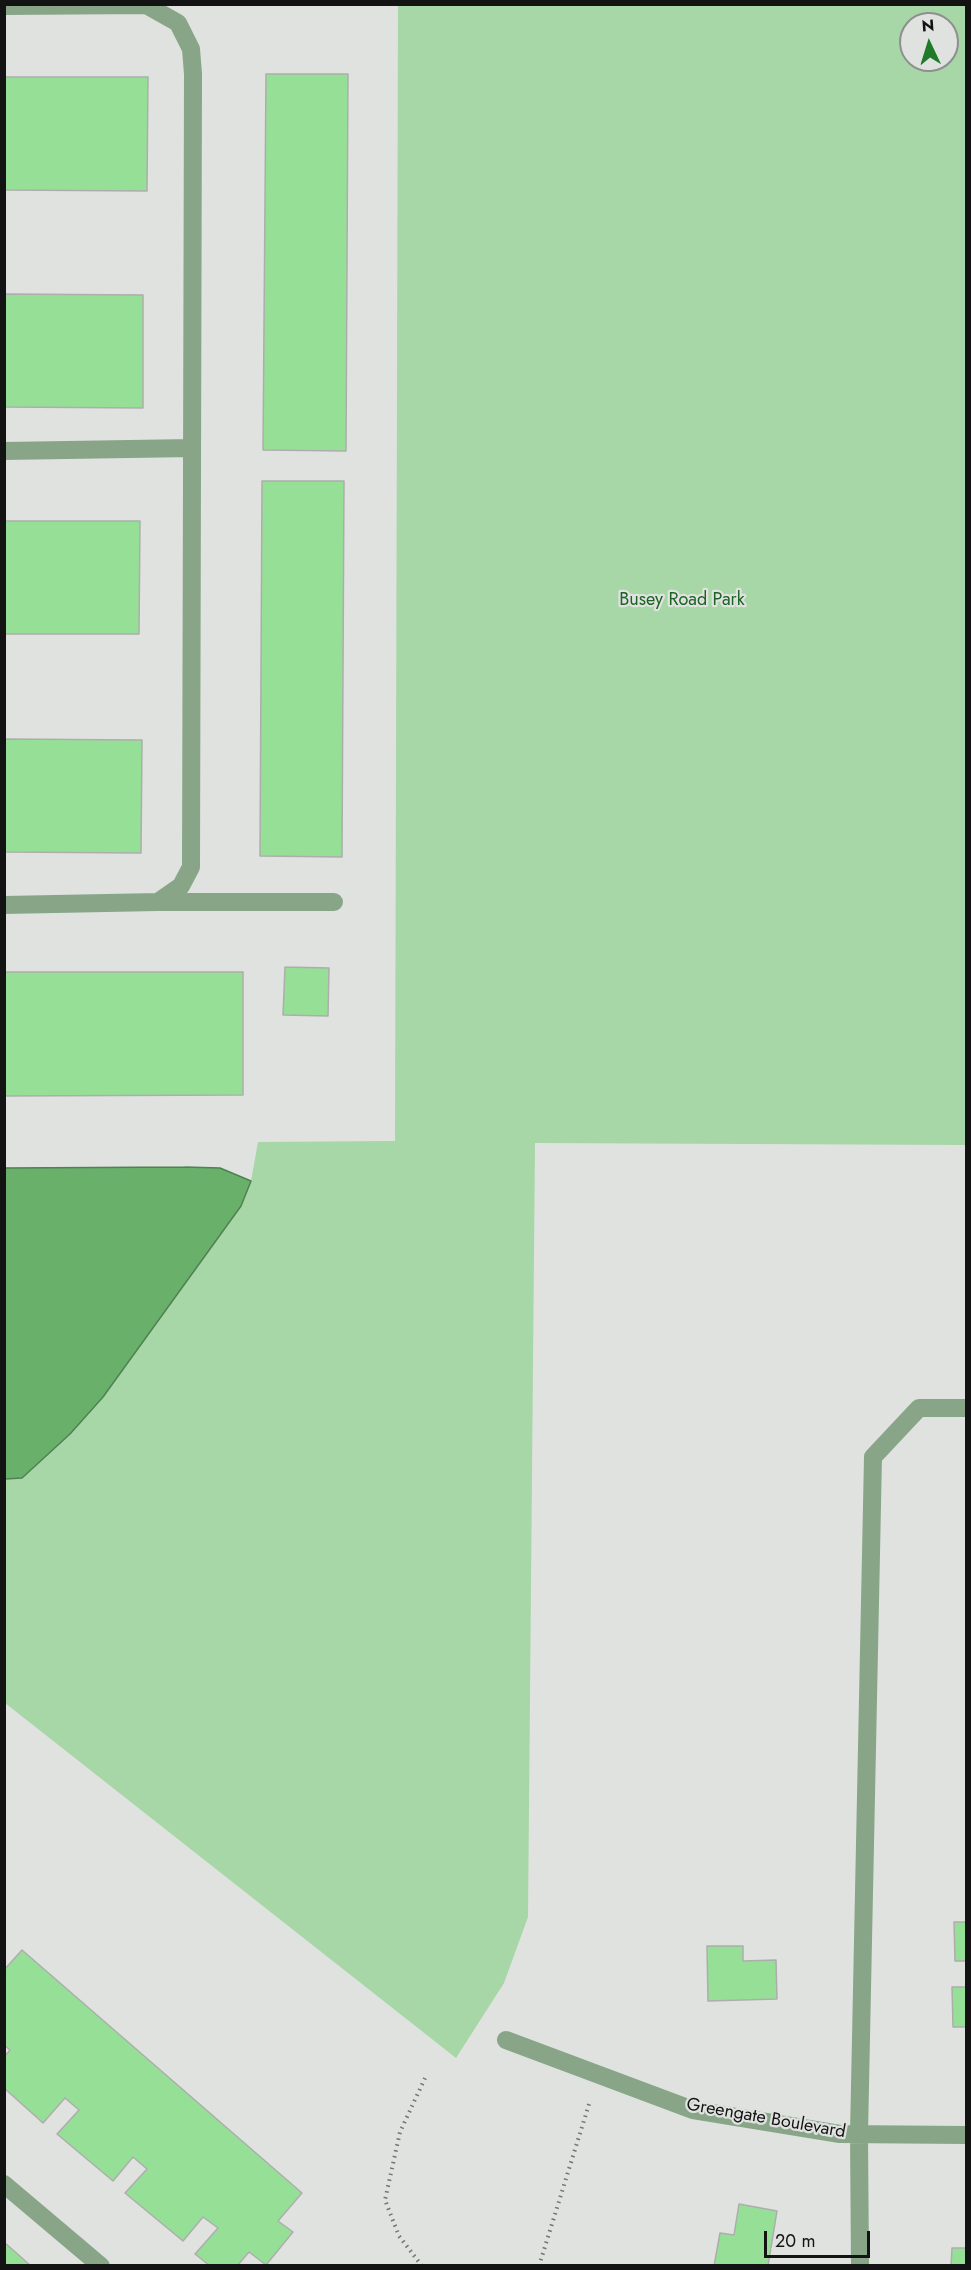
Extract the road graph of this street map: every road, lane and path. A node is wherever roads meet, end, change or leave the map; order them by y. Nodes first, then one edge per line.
1 (4, 6) edge
2 (192, 448) junction
3 (4, 451) edge
4 (158, 902) junction
5 (334, 902) dead end
6 (4, 905) edge
7 (966, 1408) edge
8 (506, 2040) dead end
9 (598, 2074) junction
10 (426, 2076) dead end
11 (859, 2134) junction
12 (966, 2134) edge
13 (4, 2184) edge
14 (101, 2265) edge
15 (422, 2265) edge
16 (539, 2265) edge
17 (860, 2265) edge

1 - 2 street
2 - 3 street
2 - 4 street
4 - 5 street
4 - 6 street
7 - 11 street
8 - 9 street, Greengate Boulevard
9 - 11 street, Greengate Boulevard
9 - 16 path
10 - 15 path
11 - 12 street, Greengate Boulevard
11 - 17 street
13 - 14 street

